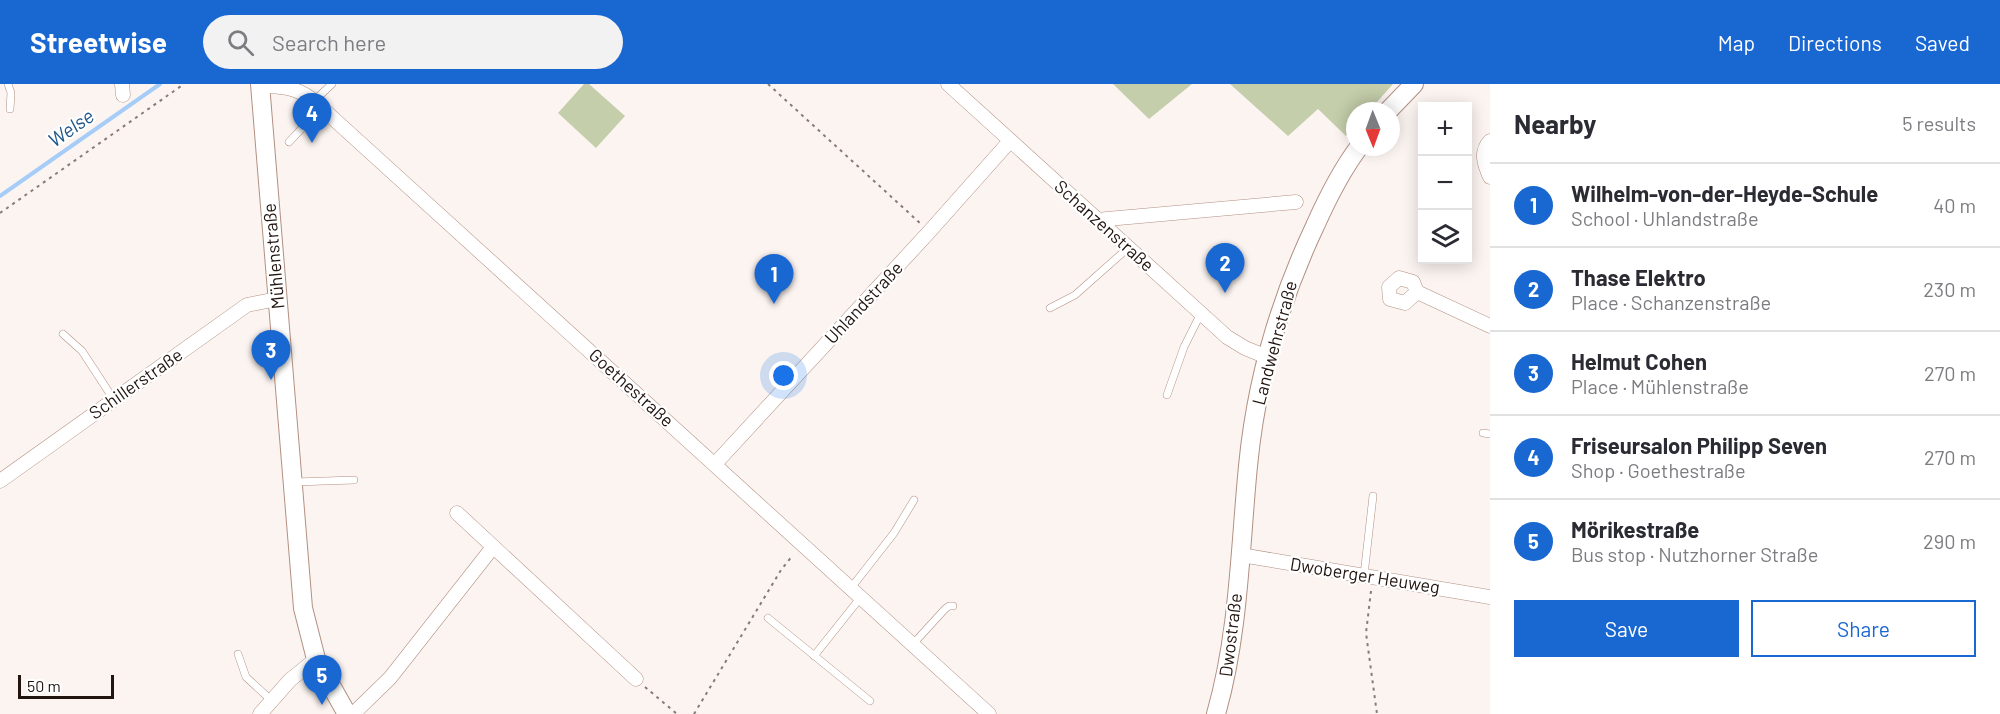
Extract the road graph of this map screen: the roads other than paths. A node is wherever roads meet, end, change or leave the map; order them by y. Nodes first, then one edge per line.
1 (8, 84) edge
2 (332, 84) edge
3 (948, 84) edge
4 (1414, 84) edge
5 (260, 85) edge
6 (1397, 102) edge
7 (317, 104) junction
8 (10, 109) dead end
9 (1010, 141) junction
10 (1490, 141) edge
11 (289, 142) dead end
12 (1354, 156) edge
13 (1490, 177) edge
14 (1296, 202) dead end
15 (1096, 220) junction
16 (1128, 248) junction
17 (1417, 292) dead end
18 (277, 298) junction
19 (1050, 308) dead end
20 (1201, 313) junction
21 (1490, 326) edge
22 (63, 334) dead end
23 (1267, 357) junction
24 (1167, 396) dead end
25 (114, 400) junction
26 (715, 464) junction
27 (354, 480) dead end
28 (0, 481) edge
29 (292, 482) junction
30 (1373, 496) dead end
31 (914, 500) dead end
32 (457, 513) dead end
33 (493, 547) junction
34 (1241, 555) junction
35 (1368, 576) junction
36 (856, 592) junction
37 (1490, 597) edge
38 (953, 606) dead end
39 (768, 618) dead end
40 (913, 644) junction
41 (238, 654) dead end
42 (814, 656) junction
43 (316, 660) junction
44 (636, 679) road end
45 (272, 700) junction
46 (870, 701) dead end
47 (260, 714) edge
48 (347, 714) edge
49 (353, 714) edge
50 (989, 714) edge
51 (1216, 714) edge

1 - 8 lane
2 - 7 lane
3 - 9 street, Schanzenstraße
4 - 6 main road
5 - 7 street, Goethestraße
5 - 18 main road, Mühlenstraße
7 - 11 lane
7 - 26 street, Goethestraße
9 - 15 street, Schanzenstraße
9 - 26 street, Uhlandstraße
10 - 13 street
12 - 23 main road, Landwehrstraße
14 - 15 street
15 - 16 street, Schanzenstraße
16 - 19 lane
16 - 20 street, Schanzenstraße
17 - 21 street
18 - 25 street, Schillerstraße
18 - 29 main road, Mühlenstraße
20 - 23 street, Schanzenstraße
20 - 24 lane
22 - 25 lane
23 - 34 main road, Landwehrstraße
25 - 28 street, Schillerstraße
26 - 36 street, Goethestraße
27 - 29 lane
29 - 43 main road, Mühlenstraße
30 - 35 lane
31 - 36 lane
32 - 33 street
33 - 44 street
33 - 49 street
34 - 35 street, Dwoberger Heuweg
34 - 51 main road, Dwostraße
35 - 37 street, Dwoberger Heuweg
36 - 40 street, Goethestraße
36 - 42 lane
38 - 40 lane
39 - 42 lane
40 - 50 street, Goethestraße
41 - 45 lane
42 - 46 lane
43 - 45 street
43 - 48 main road, Mühlenstraße
45 - 47 street

